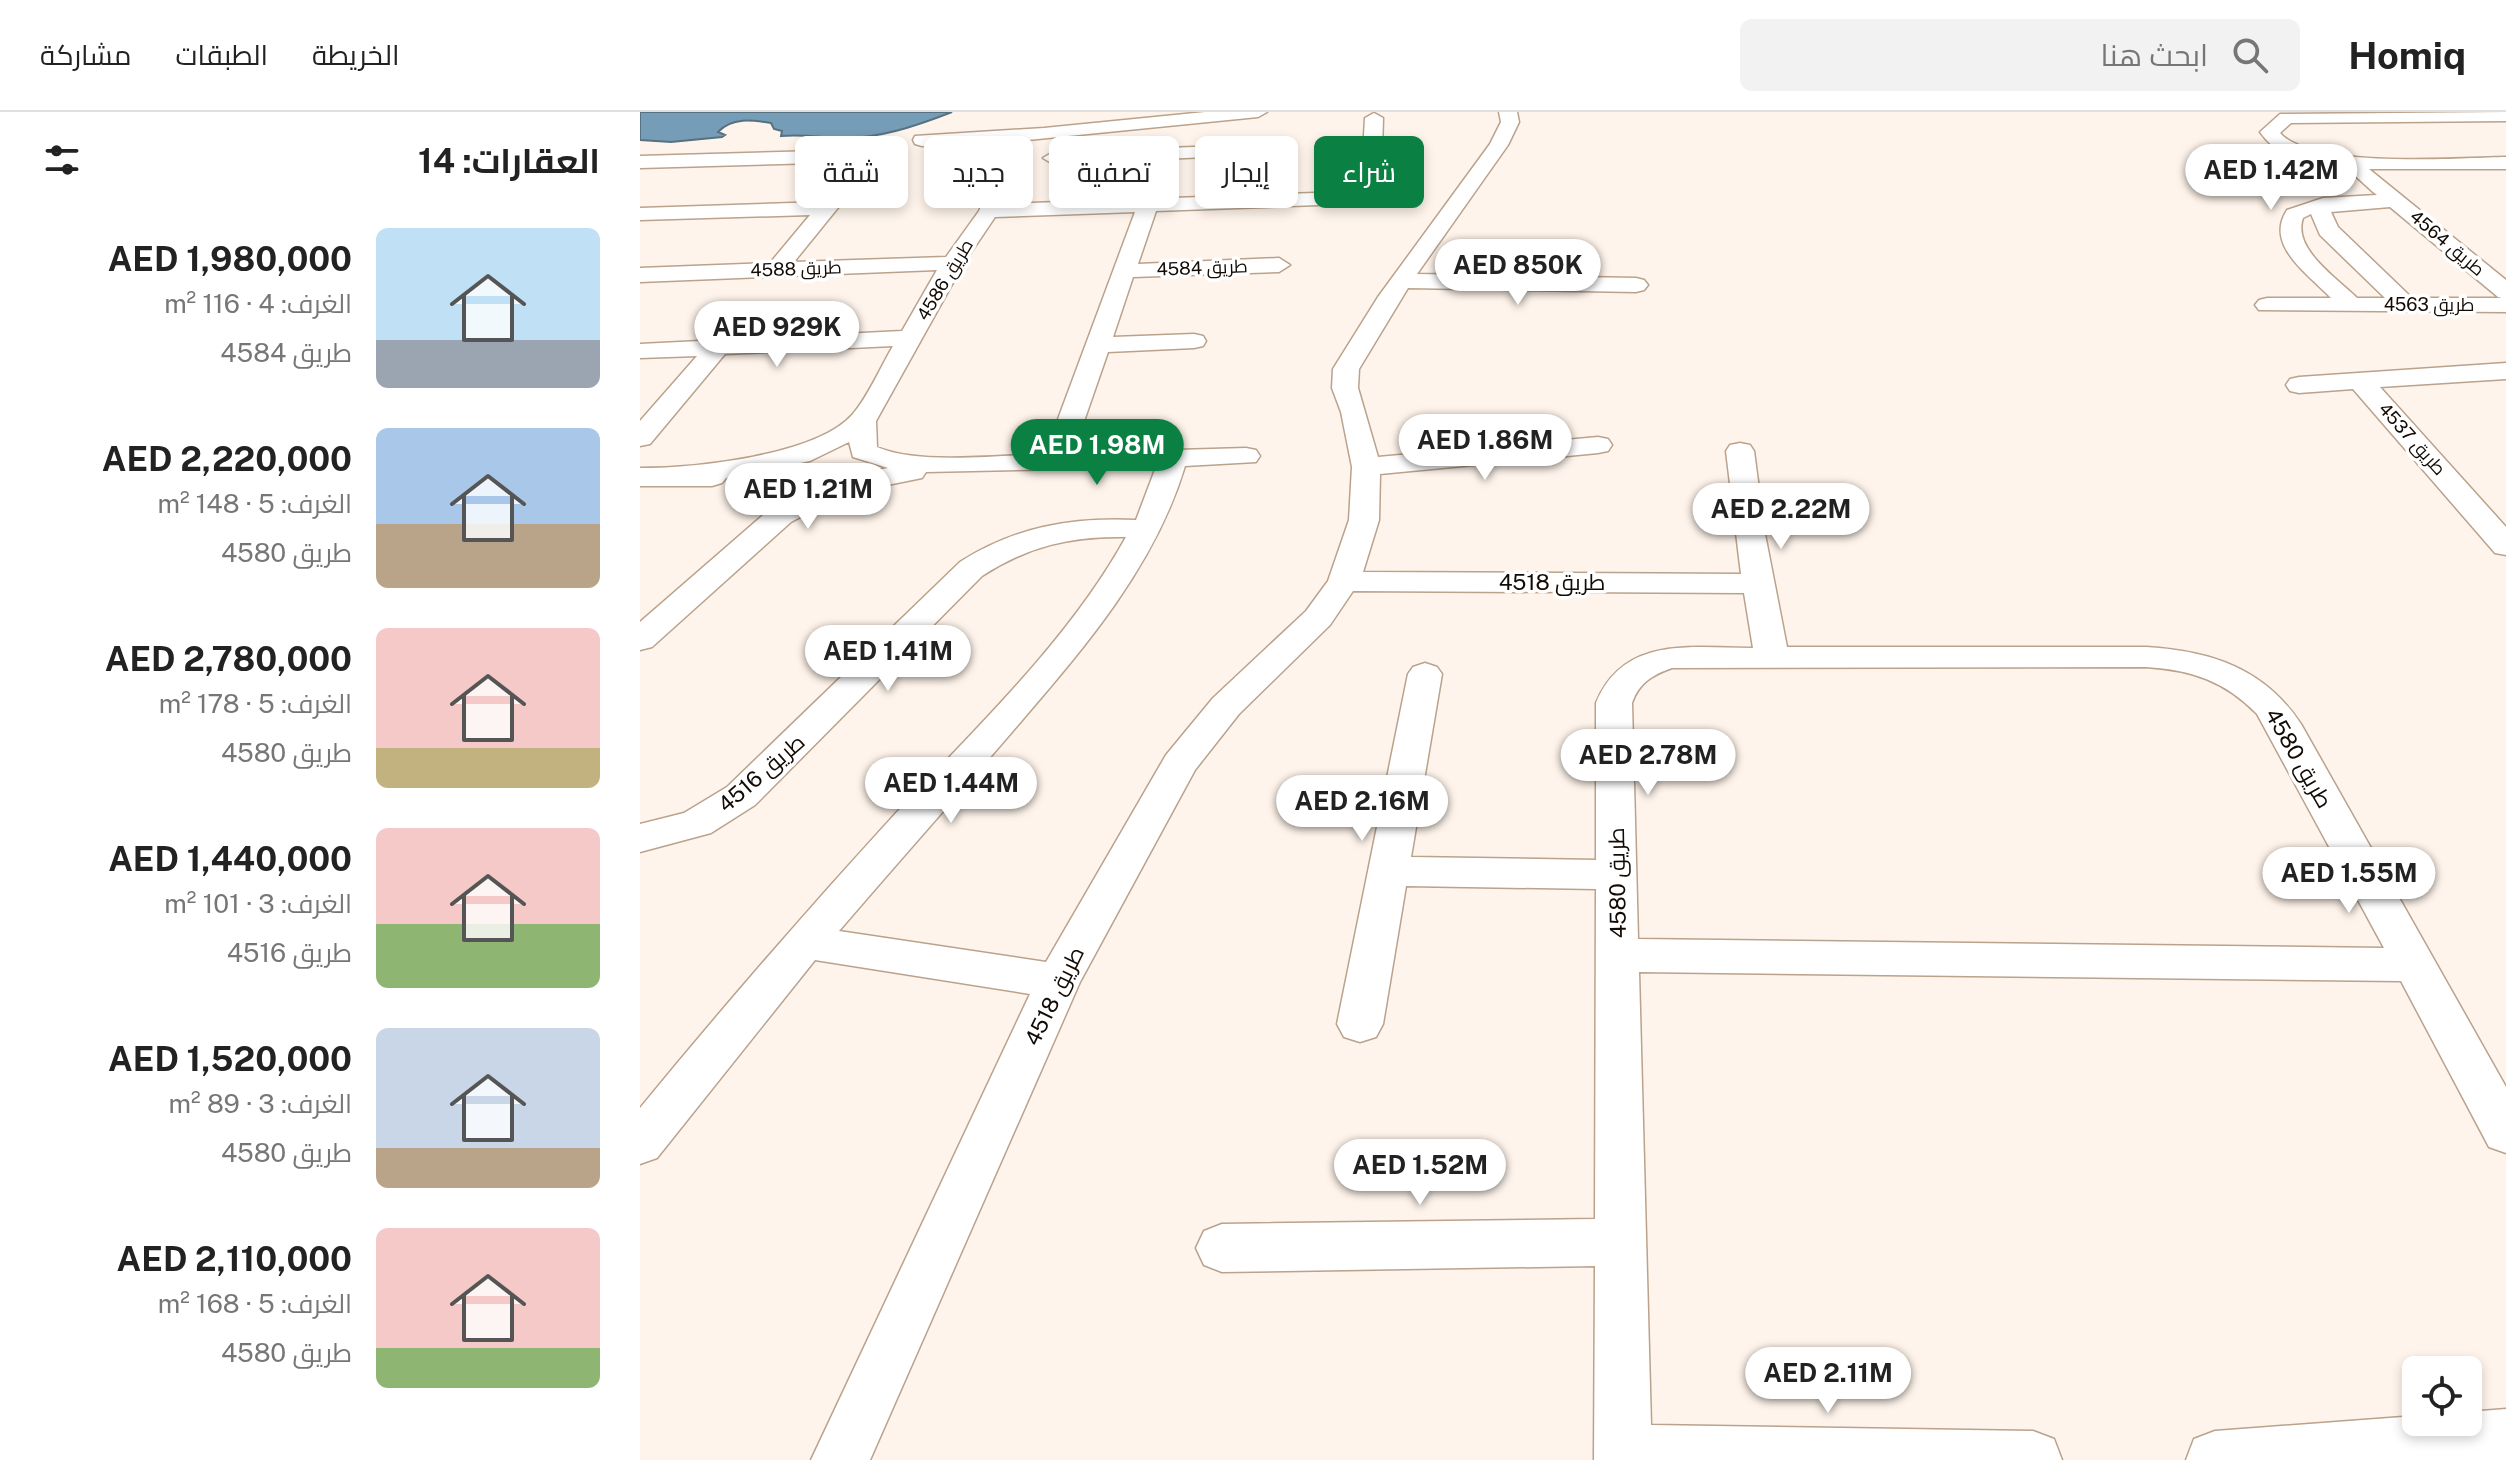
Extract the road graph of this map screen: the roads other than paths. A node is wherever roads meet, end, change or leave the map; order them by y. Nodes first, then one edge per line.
1 (1258, 112) edge
2 (1508, 112) edge
3 (2474, 114) edge
4 (2284, 115) edge
5 (2506, 116) edge
6 (1374, 118) dead end
7 (2413, 118) junction
8 (1228, 130) dead end
9 (1020, 136) edge
10 (1226, 136) edge
11 (795, 158) edge
12 (640, 162) edge
13 (2352, 163) junction
14 (2479, 163) junction
15 (2506, 163) edge
16 (1298, 200) edge
17 (2397, 200) junction
18 (2323, 204) junction
19 (825, 208) joint
20 (990, 208) edge
21 (1068, 208) edge
22 (1147, 208) edge
23 (989, 211) junction
24 (640, 214) edge
25 (953, 263) junction
26 (1279, 265) dead end
27 (776, 270) junction
28 (1125, 271) junction
29 (640, 275) edge
30 (1401, 281) junction
31 (1636, 285) dead end
32 (2506, 292) edge
33 (2267, 305) dead end
34 (2506, 305) edge
35 (2352, 306) junction
36 (2407, 306) junction
37 (911, 338) junction
38 (1194, 341) dead end
39 (1098, 345) junction
40 (717, 348) junction
41 (640, 351) edge
42 (2506, 371) edge
43 (2359, 380) junction
44 (2299, 385) dead end
45 (862, 421) junction
46 (640, 438) edge
47 (1598, 445) dead end
48 (863, 451) junction
49 (1740, 451) dead end
50 (800, 455) junction
51 (1246, 456) dead end
52 (1173, 459) junction
53 (1056, 462) junction
54 (946, 465) junction
55 (1366, 467) junction
56 (689, 476) junction
57 (640, 477) edge
58 (783, 486) junction
59 (834, 487) junction
60 (2465, 499) junction
61 (2506, 499) edge
62 (1145, 529) junction
63 (757, 534) junction
64 (2506, 546) edge
65 (1344, 581) junction
66 (1759, 584) junction
67 (640, 640) edge
68 (1772, 659) junction
69 (1425, 674) dead end
70 (640, 838) edge
71 (1389, 871) junction
72 (1617, 875) junction
73 (805, 942) junction
74 (1618, 955) junction
75 (2413, 965) junction
76 (1058, 981) junction
77 (1360, 1024) dead end
78 (2506, 1132) edge
79 (640, 1143) edge
80 (1620, 1242) junction
81 (1222, 1248) dead end
82 (2506, 1438) edge
83 (1623, 1456) edge
84 (840, 1460) edge
85 (2033, 1460) edge
86 (2215, 1460) edge

1 - 9 street
2 - 30 street, طريق 4518
3 - 5 street
3 - 7 street
4 - 7 street
4 - 13 street, طريق 4564
4 - 13 street
6 - 16 street
7 - 14 street
8 - 10 street
11 - 12 street
13 - 14 street
13 - 17 street, طريق 4564
14 - 15 street
17 - 18 street, طريق 4563
17 - 32 street, طريق 4564
18 - 35 street, طريق 4563
18 - 36 street
19 - 24 street
19 - 27 street
20 - 23 street, طريق 4586
21 - 23 street
22 - 28 street, طريق 4584
23 - 25 street, طريق 4586
25 - 27 street, طريق 4588
25 - 37 street, طريق 4586
26 - 28 street, طريق 4584
27 - 29 street, طريق 4588
28 - 39 street, طريق 4584
30 - 31 street
30 - 55 street, طريق 4518
33 - 35 street, طريق 4563
34 - 36 street, طريق 4563
35 - 36 street, طريق 4563
37 - 40 street
37 - 45 street, طريق 4586
38 - 39 street
39 - 53 street, طريق 4584
40 - 41 street
40 - 46 street
42 - 43 street, طريق 4537
43 - 44 street, طريق 4537
43 - 60 street, طريق 4537
45 - 48 street
45 - 50 street, طريق 4586
47 - 55 street
48 - 50 street
48 - 54 street
48 - 59 street
49 - 66 street
50 - 56 street
50 - 58 street
51 - 52 street
52 - 53 street
52 - 62 street
53 - 54 street
54 - 59 street
55 - 65 street, طريق 4518
56 - 57 street
56 - 58 street
58 - 59 street
58 - 63 street
59 - 63 street
60 - 61 street
60 - 64 street, طريق 4537
62 - 70 street, طريق 4516
62 - 73 street
63 - 67 street
65 - 66 street, طريق 4518
65 - 76 street, طريق 4518
66 - 68 street
68 - 72 street, طريق 4580
68 - 75 street, طريق 4580
69 - 71 street
71 - 72 street
71 - 77 street
72 - 74 street, طريق 4580
73 - 76 street
73 - 79 street
74 - 75 street
74 - 80 street, طريق 4580
75 - 78 street, طريق 4580
76 - 84 street, طريق 4518
80 - 81 street
80 - 83 street, طريق 4580
82 - 86 street
83 - 85 street, طريق 4580

